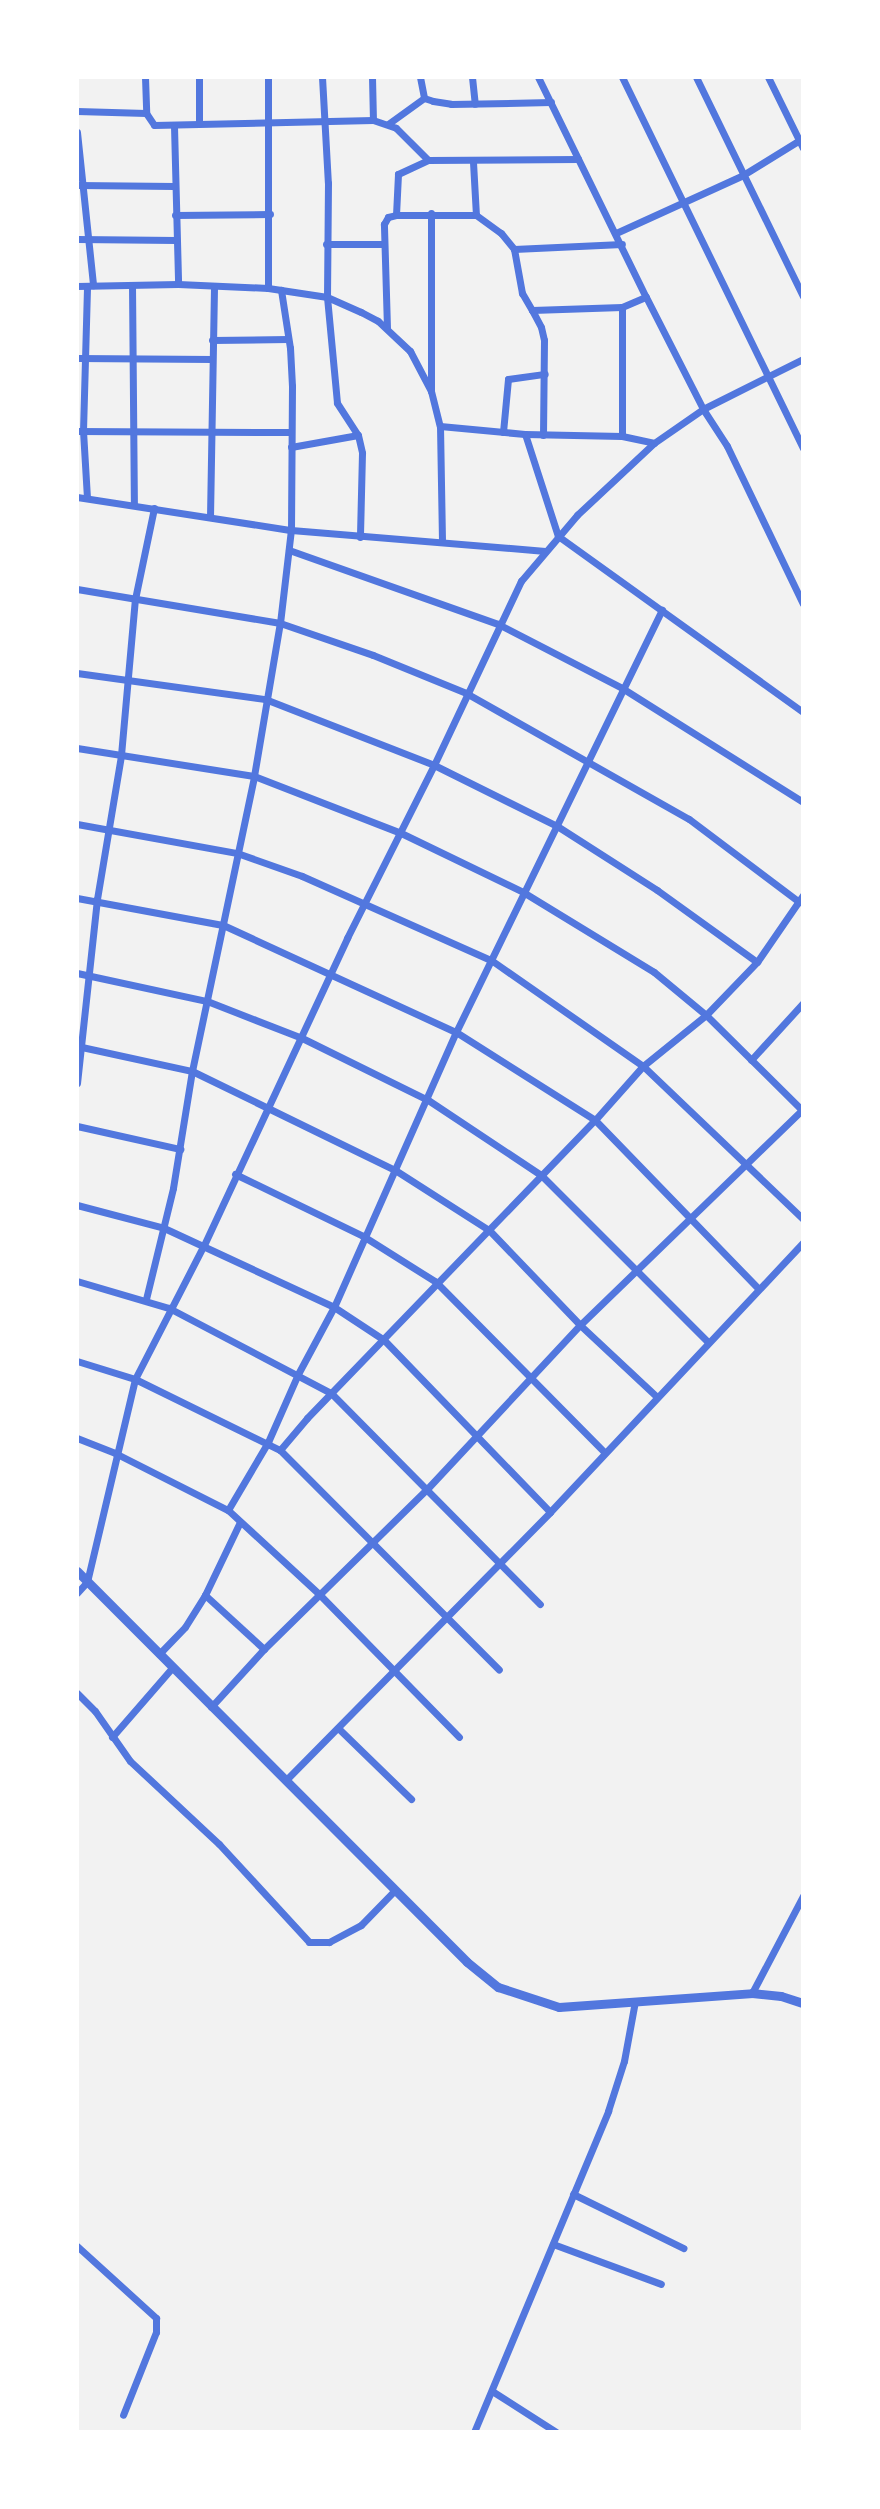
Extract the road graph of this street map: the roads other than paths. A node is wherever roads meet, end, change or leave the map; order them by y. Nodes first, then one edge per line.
1 (145, 77) edge
2 (200, 77) edge
3 (268, 77) edge
4 (322, 77) edge
5 (372, 77) edge
6 (420, 77) edge
7 (472, 77) edge
8 (538, 77) edge
9 (622, 77) edge
10 (696, 77) edge
11 (768, 77) edge
12 (424, 98) junction
13 (551, 102) junction
14 (475, 104) junction
15 (77, 111) edge
16 (146, 113) junction
17 (373, 120) junction
18 (268, 122) junction
19 (199, 123) junction
20 (326, 124) junction
21 (388, 124) junction
22 (174, 126) junction
23 (77, 132) edge
24 (802, 142) edge
25 (579, 159) junction
26 (429, 160) junction
27 (473, 162) junction
28 (743, 175) junction
29 (81, 185) edge
30 (174, 186) junction
31 (684, 203) junction
32 (270, 214) junction
33 (431, 214) junction
34 (175, 215) junction
35 (396, 215) junction
36 (476, 215) junction
37 (617, 233) junction
38 (77, 239) edge
39 (88, 239) junction
40 (176, 240) junction
41 (326, 244) junction
42 (384, 244) junction
43 (622, 244) junction
44 (514, 249) junction
45 (178, 284) junction
46 (132, 285) junction
47 (77, 286) edge
48 (90, 286) junction
49 (214, 287) junction
50 (268, 288) junction
51 (281, 290) junction
52 (803, 296) edge
53 (327, 297) junction
54 (646, 298) junction
55 (622, 307) junction
56 (532, 310) junction
57 (387, 328) junction
58 (288, 339) junction
59 (212, 340) junction
60 (80, 358) edge
61 (133, 358) junction
62 (212, 359) junction
63 (803, 359) edge
64 (545, 374) junction
65 (769, 377) junction
66 (431, 391) junction
67 (703, 409) junction
68 (440, 426) junction
69 (212, 430) junction
70 (80, 431) edge
71 (134, 431) junction
72 (291, 432) junction
73 (503, 432) junction
74 (525, 434) junction
75 (358, 435) junction
76 (543, 435) junction
77 (622, 436) junction
78 (654, 443) junction
79 (291, 447) junction
80 (803, 448) edge
81 (77, 497) edge
82 (87, 498) junction
83 (134, 505) junction
84 (154, 508) junction
85 (210, 517) junction
86 (291, 530) junction
87 (558, 536) junction
88 (360, 537) junction
89 (442, 542) junction
90 (289, 550) junction
91 (545, 551) junction
92 (803, 578) edge
93 (794, 583) junction
94 (77, 589) edge
95 (135, 599) junction
96 (803, 604) edge
97 (662, 610) junction
98 (280, 623) junction
99 (498, 624) junction
100 (77, 673) edge
101 (130, 679) junction
102 (622, 688) junction
103 (466, 693) junction
104 (265, 699) junction
105 (803, 712) edge
106 (77, 748) edge
107 (121, 755) junction
108 (589, 760) junction
109 (435, 765) junction
110 (254, 776) junction
111 (803, 802) edge
112 (77, 824) edge
113 (557, 826) junction
114 (108, 828) junction
115 (401, 832) junction
116 (237, 853) junction
117 (523, 892) junction
118 (77, 898) edge
119 (97, 899) junction
120 (801, 899) edge
121 (364, 904) junction
122 (223, 925) junction
123 (491, 960) junction
124 (757, 962) junction
125 (77, 973) edge
126 (333, 973) junction
127 (89, 975) junction
128 (207, 1001) junction
129 (803, 1003) edge
130 (706, 1014) junction
131 (456, 1032) junction
132 (302, 1038) junction
133 (79, 1046) edge
134 (751, 1060) junction
135 (643, 1066) junction
136 (192, 1072) junction
137 (77, 1083) edge
138 (428, 1100) junction
139 (269, 1107) junction
140 (802, 1111) edge
141 (595, 1120) junction
142 (77, 1126) edge
143 (180, 1149) junction
144 (746, 1164) junction
145 (395, 1170) junction
146 (235, 1174) junction
147 (541, 1175) junction
148 (77, 1205) edge
149 (691, 1219) junction
150 (803, 1219) edge
151 (164, 1228) junction
152 (489, 1230) junction
153 (363, 1236) junction
154 (803, 1243) edge
155 (204, 1245) junction
156 (638, 1270) junction
157 (77, 1281) edge
158 (436, 1282) junction
159 (759, 1289) junction
160 (146, 1299) junction
161 (334, 1307) junction
162 (169, 1308) junction
163 (580, 1325) junction
164 (384, 1340) junction
165 (707, 1341) junction
166 (77, 1361) edge
167 (298, 1374) junction
168 (135, 1380) junction
169 (531, 1380) junction
170 (331, 1393) junction
171 (656, 1395) junction
172 (478, 1434) junction
173 (77, 1438) edge
174 (268, 1442) junction
175 (280, 1450) junction
176 (115, 1452) junction
177 (604, 1453) junction
178 (427, 1489) junction
179 (228, 1510) junction
180 (550, 1512) junction
181 (240, 1522) junction
182 (371, 1544) junction
183 (498, 1563) junction
184 (77, 1571) edge
185 (86, 1582) junction
186 (77, 1593) edge
187 (319, 1594) junction
188 (205, 1595) junction
189 (540, 1604) dead end
190 (447, 1617) junction
191 (264, 1649) junction
192 (159, 1654) junction
193 (172, 1668) junction
194 (499, 1670) dead end
195 (394, 1671) junction
196 (77, 1693) edge
197 (211, 1707) junction
198 (338, 1727) junction
199 (112, 1737) junction
200 (459, 1737) dead end
201 (286, 1780) junction
202 (411, 1799) dead end
203 (395, 1890) junction
204 (803, 1896) edge
205 (752, 1993) junction
206 (635, 2001) junction
207 (803, 2003) edge
208 (573, 2194) junction
209 (552, 2244) junction
210 (77, 2246) edge
211 (683, 2248) dead end
212 (661, 2284) dead end
213 (492, 2392) junction
214 (122, 2416) dead end
215 (474, 2432) edge
216 (556, 2432) edge

1 - 16 street
2 - 19 street
3 - 18 street
4 - 20 street
5 - 17 street
6 - 12 street
7 - 14 street
8 - 13 street
9 - 31 street
10 - 28 street
11 - 24 street
12 - 14 street
12 - 21 street
13 - 14 street
13 - 25 street
15 - 16 street
16 - 22 street
17 - 20 street
17 - 21 street
18 - 19 street
18 - 20 street
18 - 32 street
19 - 22 street
20 - 41 street
21 - 26 street
22 - 30 street
23 - 29 street
24 - 28 street
25 - 27 street
25 - 37 street
26 - 27 street
26 - 35 street
27 - 36 street
28 - 31 street
28 - 52 street
29 - 30 street
29 - 39 street
30 - 34 street
31 - 37 street
31 - 65 street
32 - 34 street
32 - 50 street
33 - 35 street
33 - 36 street
33 - 66 street
34 - 40 street
35 - 42 street
36 - 44 street
37 - 43 street
38 - 39 street
39 - 40 street
39 - 48 street
40 - 45 street
41 - 42 street
41 - 53 street
42 - 57 street
43 - 44 street
43 - 54 street
44 - 56 street
45 - 46 street
45 - 49 street
46 - 48 street
46 - 61 street
47 - 48 street
48 - 60 street
49 - 50 street
49 - 59 street
50 - 51 street
51 - 53 street
51 - 58 street
53 - 57 street
53 - 75 street
54 - 55 street
54 - 67 street
55 - 56 street
55 - 77 street
56 - 64 street
57 - 66 street
58 - 59 street
58 - 72 street
59 - 62 street
60 - 61 street
60 - 70 street
61 - 62 street
61 - 71 street
62 - 69 street
63 - 65 street
64 - 73 street
64 - 76 street
65 - 67 street
65 - 80 street
66 - 68 street
67 - 78 street
67 - 93 street
68 - 73 street
68 - 89 street
69 - 71 street
69 - 72 street
69 - 85 street
70 - 71 street
70 - 82 street
71 - 83 street
72 - 79 street
73 - 74 street
74 - 76 street
74 - 87 street
75 - 79 street
75 - 88 street
76 - 77 street
77 - 78 street
78 - 87 street
79 - 86 street
81 - 82 street
82 - 83 street
83 - 84 street
84 - 85 street
84 - 95 street
85 - 86 street
86 - 88 street
86 - 90 street
87 - 91 street
87 - 97 street
88 - 89 street
89 - 91 street
90 - 98 street
90 - 99 street
91 - 99 street
92 - 93 street
93 - 96 street
94 - 95 street
95 - 98 street
95 - 101 street
97 - 102 street
97 - 105 street
98 - 103 street
98 - 104 street
99 - 102 street
99 - 103 street
100 - 101 street
101 - 104 street
101 - 107 street
102 - 108 street
102 - 111 street
103 - 108 street
103 - 109 street
104 - 109 street
104 - 110 street
106 - 107 street
107 - 110 street
107 - 114 street
108 - 113 street
108 - 120 street
109 - 113 street
109 - 115 street
110 - 115 street
110 - 116 street
112 - 114 street
113 - 117 street
113 - 124 street
114 - 116 street
114 - 119 street
115 - 117 street
115 - 121 street
116 - 121 street
116 - 122 street
117 - 123 street
117 - 130 street
118 - 119 street
119 - 122 street
119 - 127 street
120 - 124 street
121 - 123 street
121 - 126 street
122 - 126 street
122 - 128 street
123 - 131 street
123 - 135 street
124 - 130 street
125 - 127 street
126 - 131 street
126 - 132 street
127 - 128 street
127 - 133 street
128 - 132 street
128 - 136 street
129 - 134 street
130 - 134 street
130 - 135 street
131 - 138 street
131 - 141 street
132 - 138 street
132 - 139 street
133 - 136 street
133 - 137 street
134 - 140 street
135 - 141 street
135 - 144 street
136 - 139 street
136 - 143 street
138 - 145 street
138 - 147 street
139 - 145 street
139 - 146 street
140 - 144 street
141 - 147 street
141 - 149 street
142 - 143 street
143 - 151 street
144 - 149 street
144 - 150 street
145 - 152 street
145 - 153 street
146 - 153 street
146 - 155 street
147 - 152 street
147 - 156 street
148 - 151 street
149 - 156 street
149 - 159 street
151 - 155 street
151 - 160 street
152 - 158 street
152 - 163 street
153 - 158 street
153 - 161 street
154 - 159 street
155 - 161 street
155 - 162 street
156 - 163 street
156 - 165 street
157 - 160 street
158 - 164 street
158 - 169 street
159 - 165 street
160 - 162 street
161 - 164 street
161 - 167 street
162 - 167 street
162 - 168 street
163 - 169 street
163 - 171 street
164 - 170 street
164 - 172 street
165 - 171 street
166 - 168 street
167 - 170 street
167 - 174 street
168 - 174 street
168 - 176 street
169 - 172 street
169 - 177 street
170 - 175 street
170 - 178 street
171 - 177 street
172 - 178 street
172 - 180 street
173 - 176 street
174 - 175 street
174 - 179 street
175 - 182 street
176 - 179 street
176 - 185 street
177 - 180 street
178 - 182 street
178 - 183 street
179 - 181 street
180 - 183 street
181 - 187 street
181 - 188 street
182 - 187 street
182 - 190 street
183 - 189 street
183 - 190 street
184 - 185 street
185 - 186 street
185 - 192 street
187 - 191 street
187 - 195 street
188 - 191 street
188 - 192 street
190 - 194 street
190 - 195 street
191 - 197 street
192 - 193 street
193 - 197 street
193 - 199 street
195 - 198 street
195 - 200 street
196 - 199 street
197 - 201 street
198 - 201 street
198 - 202 street
199 - 203 street
201 - 203 street
203 - 206 street
204 - 205 street
205 - 206 street
205 - 207 street
206 - 208 street
208 - 209 street
208 - 211 street
209 - 212 street
209 - 213 street
210 - 214 street
213 - 215 street
213 - 216 street

